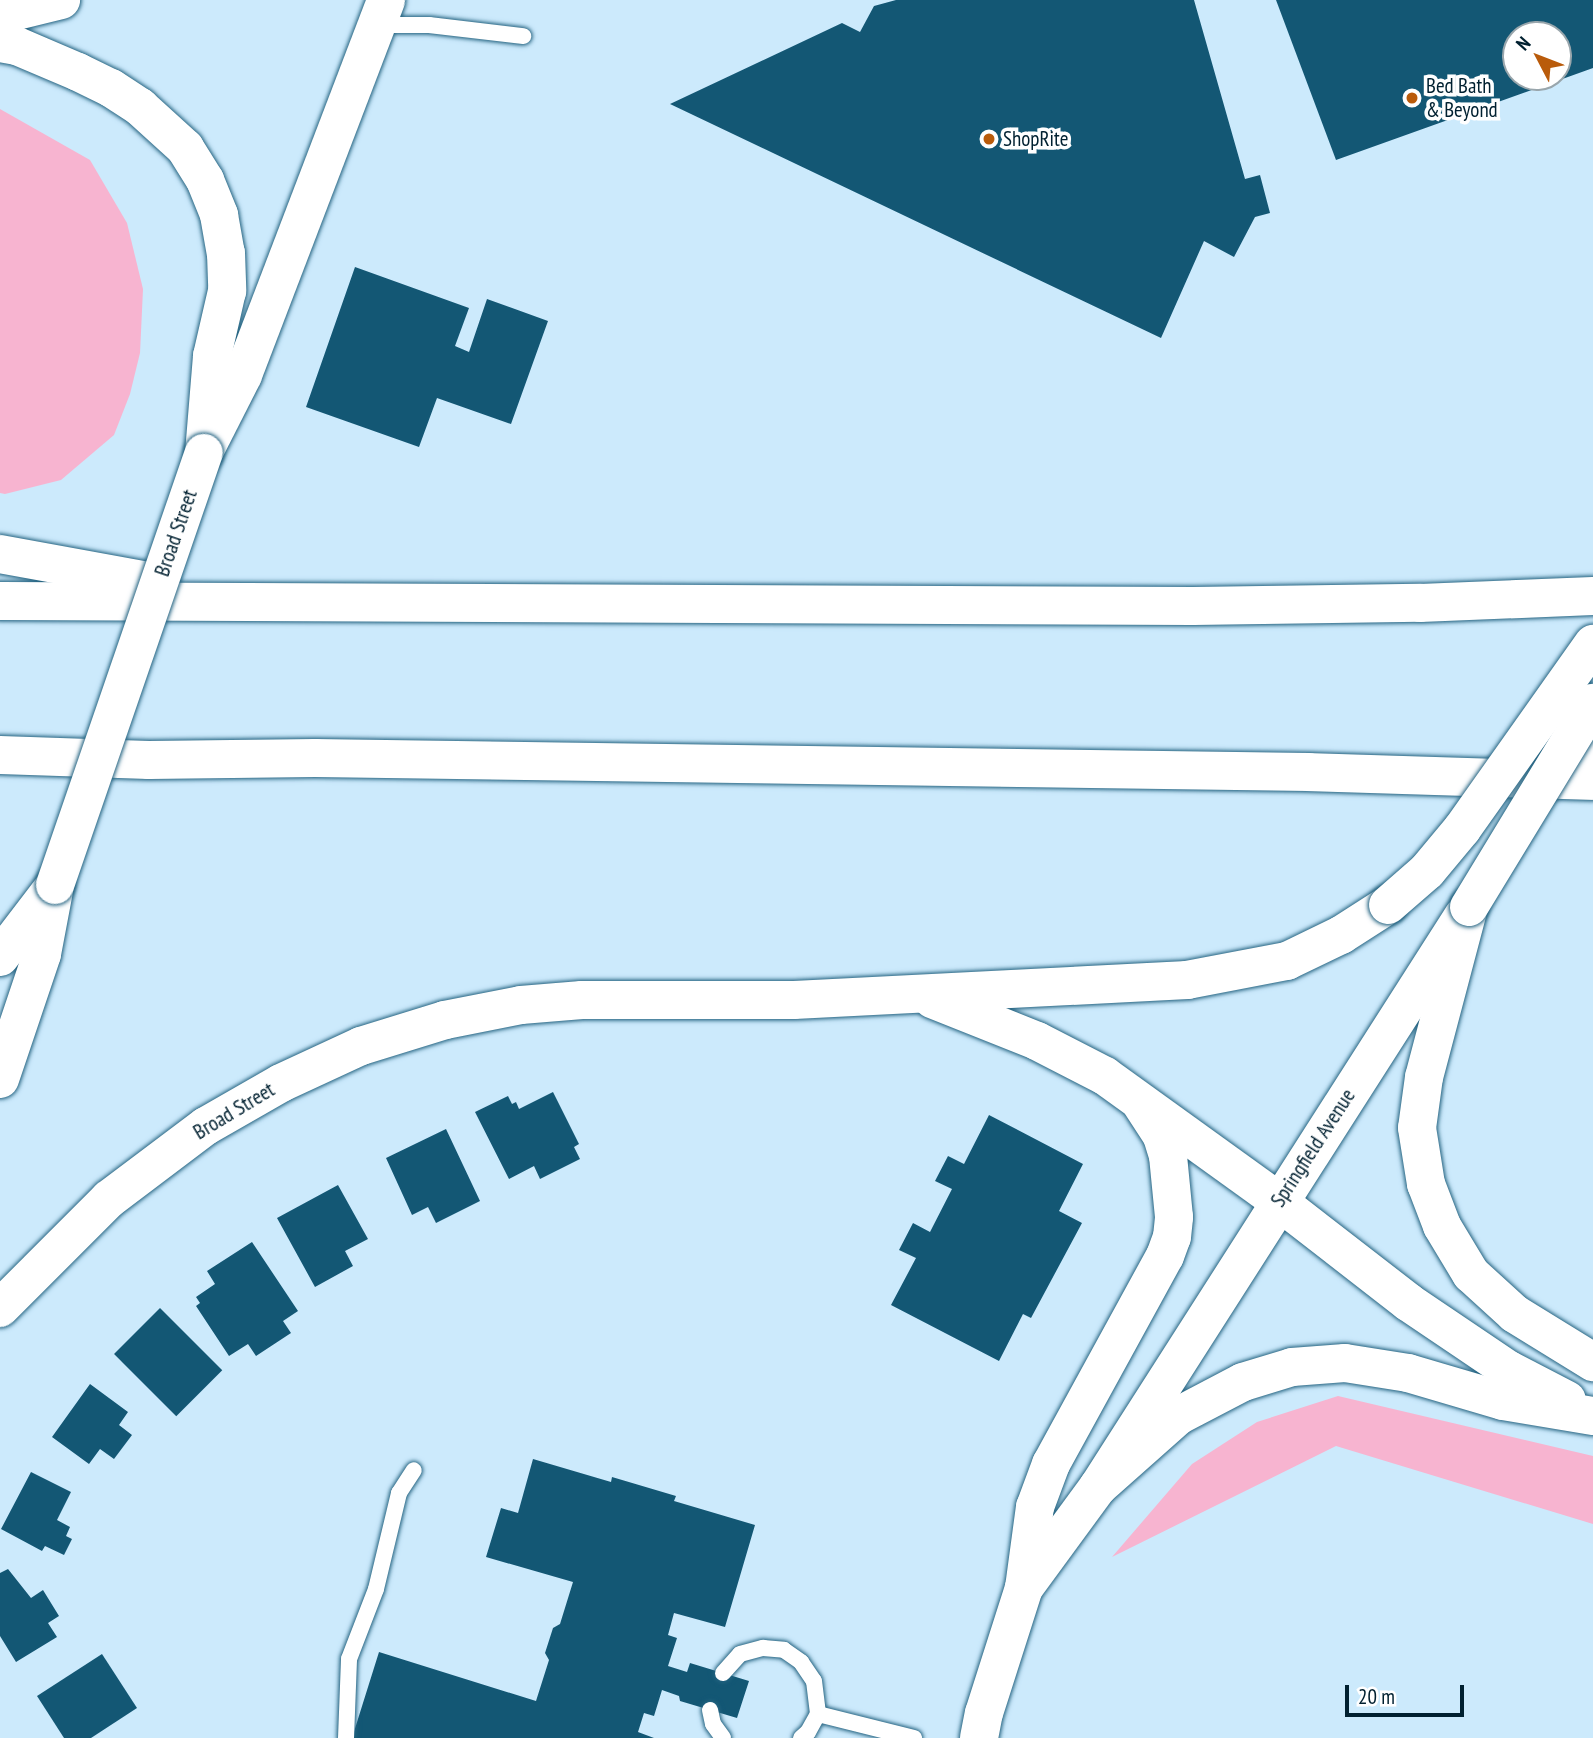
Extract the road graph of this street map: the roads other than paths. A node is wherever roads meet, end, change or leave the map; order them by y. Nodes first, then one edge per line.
1 (61, 0) edge
2 (382, 12) edge
3 (0, 15) edge
4 (523, 36) dead end
5 (0, 43) edge
6 (204, 453) junction
7 (0, 554) edge
8 (1593, 596) edge
9 (0, 601) edge
10 (254, 601) junction
11 (1593, 644) edge
12 (1593, 703) edge
13 (1593, 749) edge
14 (0, 755) edge
15 (1309, 772) junction
16 (1593, 781) edge
17 (55, 885) junction
18 (1469, 907) junction
19 (0, 957) edge
20 (922, 995) junction
21 (0, 1079) edge
22 (1141, 1104) junction
23 (1278, 1201) junction
24 (0, 1308) edge
25 (1593, 1362) edge
26 (1593, 1415) edge
27 (414, 1470) dead end
28 (1098, 1487) junction
29 (1024, 1588) junction
30 (723, 1673) dead end
31 (710, 1710) dead end
32 (818, 1714) junction
33 (346, 1738) edge
34 (723, 1738) edge
35 (801, 1738) edge
36 (914, 1738) edge
37 (979, 1738) edge

1 - 3 main road
2 - 4 lane
2 - 6 main road, Broad Street
5 - 6 main road
6 - 17 main road, Broad Street, bridge
7 - 10 main road
8 - 10 main road
9 - 10 main road
11 - 20 main road, Broad Street, bridge
12 - 18 main road, Springfield Avenue, bridge
13 - 15 main road
14 - 15 main road
15 - 16 main road
17 - 19 main road
17 - 21 main road, Broad Street
18 - 23 main road, Springfield Avenue
18 - 25 main road
20 - 22 main road
20 - 24 main road, Broad Street
22 - 23 main road
22 - 29 main road, Springfield Avenue
23 - 26 main road
23 - 28 main road, Springfield Avenue
26 - 28 main road
27 - 33 lane
28 - 29 main road, Springfield Avenue
29 - 37 main road, Springfield Avenue
30 - 32 lane
31 - 34 lane
32 - 35 lane
32 - 36 lane

